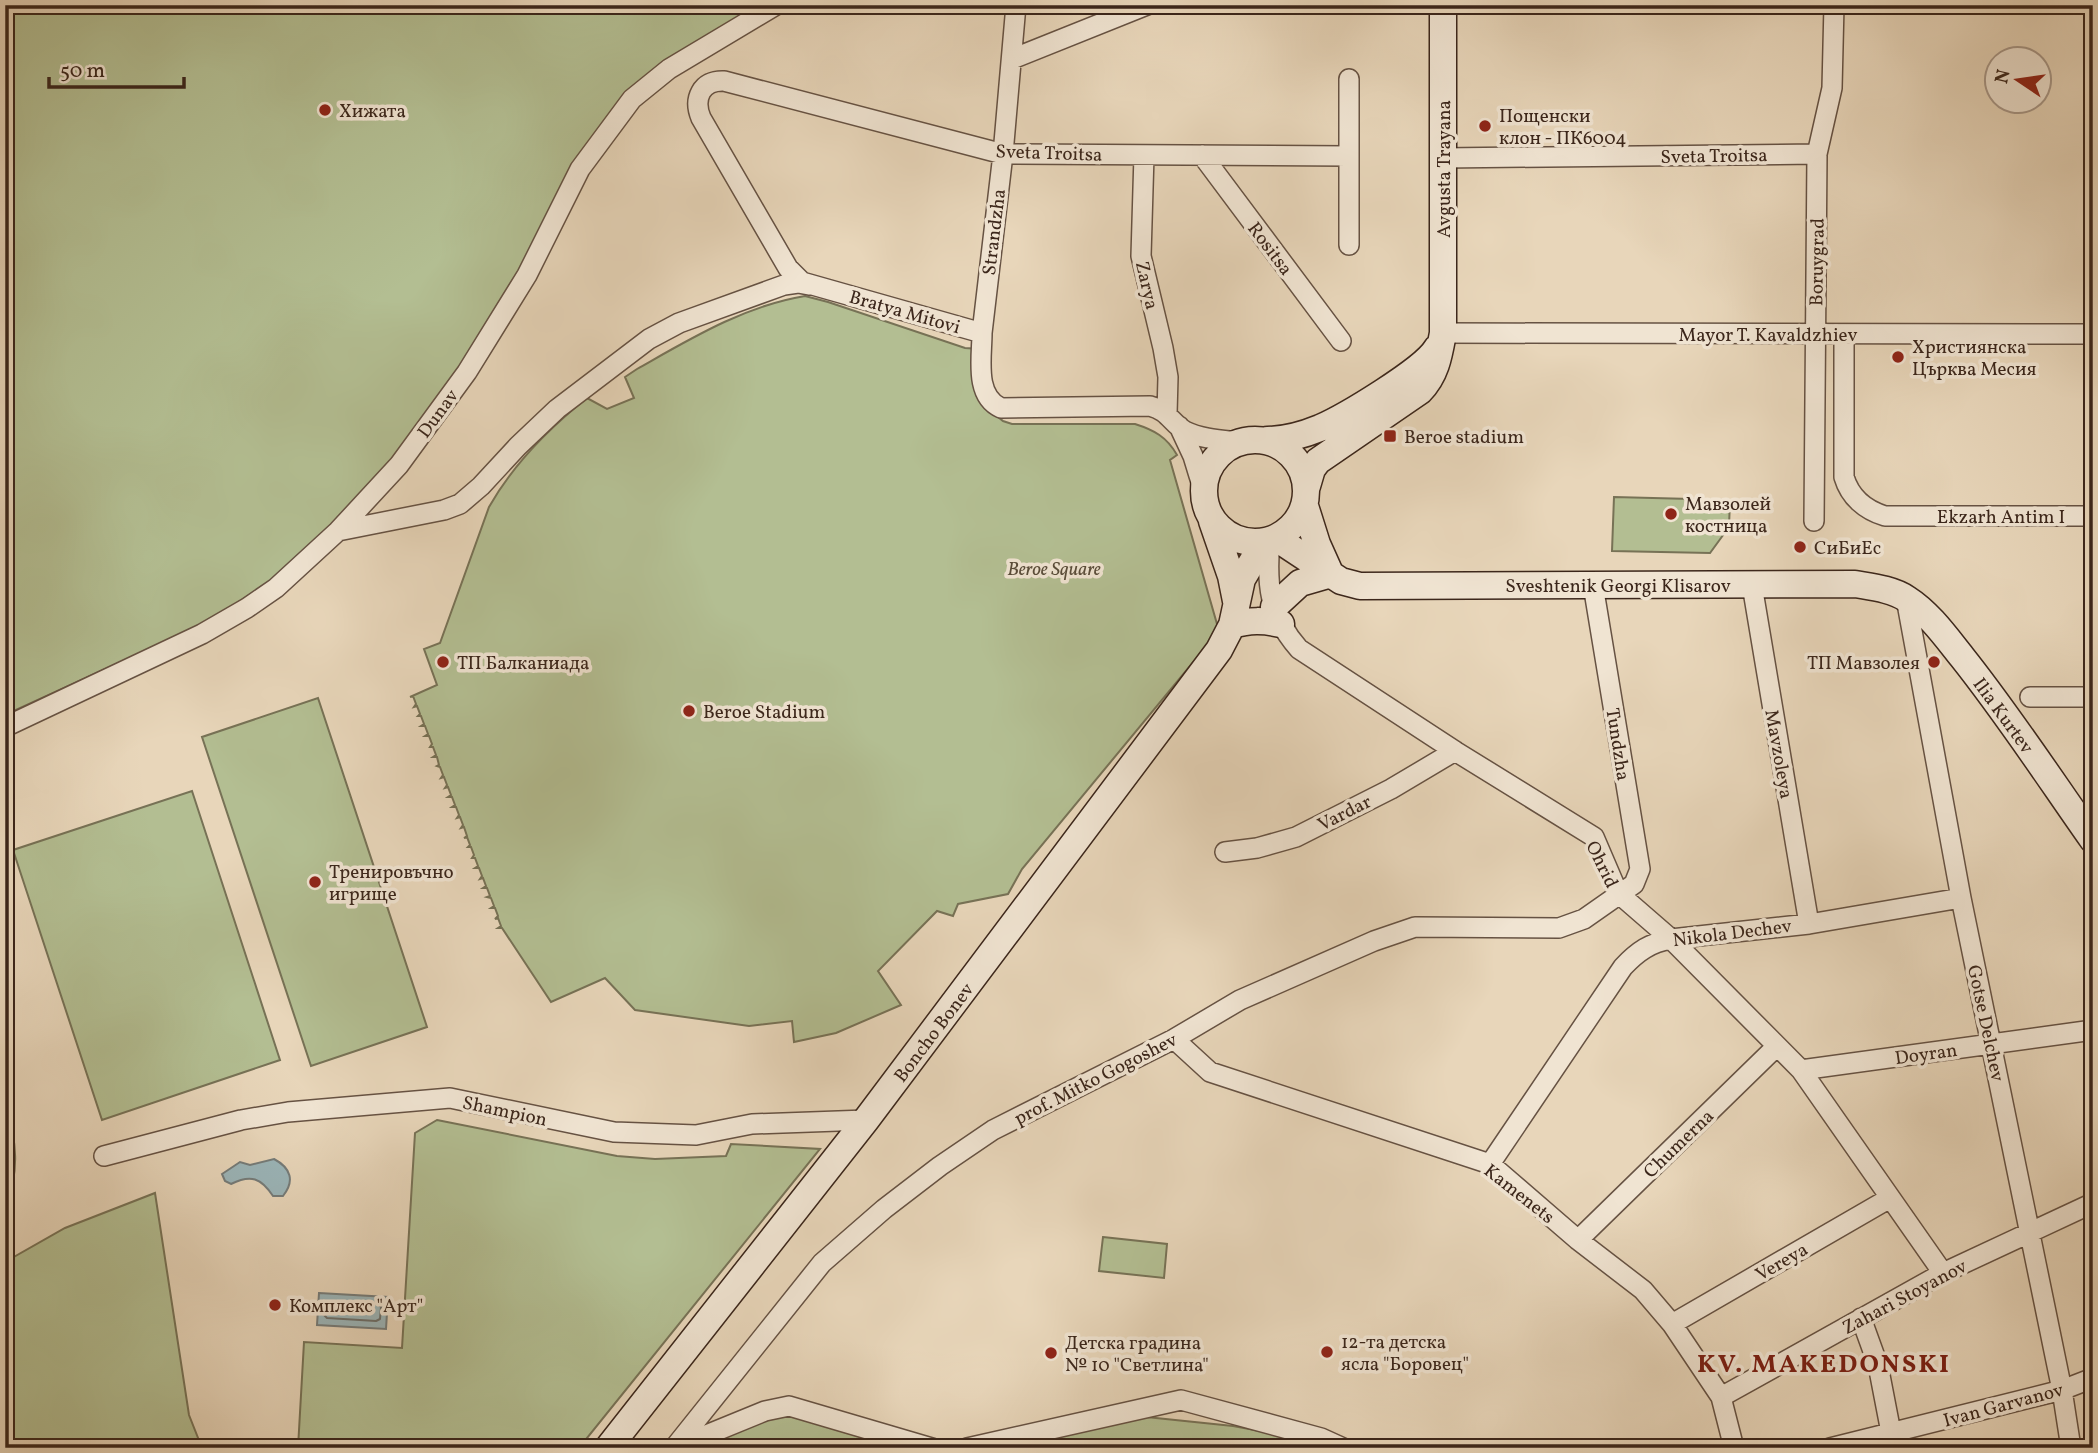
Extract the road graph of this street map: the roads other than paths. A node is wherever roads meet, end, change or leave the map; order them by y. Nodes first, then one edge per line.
1 (776, 5) edge
2 (1016, 5) edge
3 (1147, 5) edge
4 (1443, 5) edge
5 (1833, 5) edge
6 (1012, 59) junction
7 (1349, 79) dead end
8 (717, 81) joint
9 (1003, 154) junction
10 (1817, 154) junction
11 (1144, 155) junction
12 (1202, 155) junction
13 (1349, 156) junction
14 (1443, 158) junction
15 (1349, 245) dead end
16 (810, 285) junction
17 (982, 333) junction
18 (1443, 334) junction
19 (1815, 334) junction
20 (1844, 334) junction
21 (2093, 334) edge
22 (1341, 341) dead end
23 (1173, 420) junction
24 (1267, 440) junction
25 (1240, 442) junction
26 (1204, 492) junction
27 (1306, 496) junction
28 (2093, 516) edge
29 (1211, 518) junction
30 (1814, 521) dead end
31 (338, 531) junction
32 (1270, 540) junction
33 (1331, 575) junction
34 (1592, 585) junction
35 (1752, 585) junction
36 (1906, 598) junction
37 (1234, 614) junction
38 (1277, 615) junction
39 (2030, 697) dead end
40 (2093, 697) edge
41 (5, 727) edge
42 (1455, 751) junction
43 (2093, 840) edge
44 (1225, 852) dead end
45 (1618, 894) junction
46 (1961, 898) junction
47 (1808, 924) junction
48 (1671, 939) junction
49 (2093, 1030) edge
50 (1174, 1039) junction
51 (1993, 1045) junction
52 (1777, 1046) junction
53 (1801, 1070) junction
54 (866, 1121) junction
55 (104, 1156) dead end
56 (1490, 1164) junction
57 (1890, 1198) junction
58 (2093, 1203) edge
59 (2028, 1234) junction
60 (1578, 1240) junction
61 (1943, 1273) junction
62 (1861, 1318) junction
63 (1672, 1324) junction
64 (2093, 1378) edge
65 (2062, 1390) junction
66 (1721, 1397) junction
67 (1893, 1440) edge
68 (608, 1448) edge
69 (675, 1448) edge
70 (932, 1448) edge
71 (967, 1448) edge
72 (1343, 1448) edge
73 (1734, 1448) edge
74 (1830, 1448) edge
75 (2071, 1448) edge

1 - 31 street, Dunav
2 - 6 street, Strandzha
3 - 6 street
4 - 14 street, Avgusta Trayana
5 - 10 street, Boruygrad
6 - 9 street, Strandzha
7 - 13 street
8 - 9 street, Sveta Troitsa
8 - 16 street, Bratya Mitovi
9 - 11 street, Sveta Troitsa
9 - 17 street, Strandzha
10 - 14 street, Sveta Troitsa
10 - 19 street, Boruygrad
11 - 12 street, Sveta Troitsa
11 - 23 street, Zarya
12 - 13 street, Sveta Troitsa
12 - 22 street, Rositsa
13 - 15 street
14 - 18 street, Avgusta Trayana
16 - 17 street, Bratya Mitovi
16 - 31 street
17 - 23 street, Bratya Mitovi
18 - 19 street, Mayor T. Kavaldzhiev
18 - 24 street
18 - 27 street, Avgusta Trayana
19 - 20 street, Mayor T. Kavaldzhiev
19 - 30 street, Boruygrad
20 - 21 street, Mayor T. Kavaldzhiev
20 - 28 street, Ekzarh Antim I
23 - 25 street, Bratya Mitovi
23 - 26 street
24 - 25 street
24 - 27 street
25 - 26 street
26 - 29 street
27 - 32 street
27 - 33 street
29 - 32 street
29 - 37 street
31 - 41 street, Dunav
32 - 33 street, Sveshtenik Georgi Klisarov
32 - 37 street, Boncho Bonev
32 - 38 street
33 - 34 street, Sveshtenik Georgi Klisarov
33 - 38 street
34 - 35 street, Sveshtenik Georgi Klisarov
34 - 45 street, Tundzha
35 - 36 street, Sveshtenik Georgi Klisarov
35 - 47 street, Mavzoleya
36 - 43 street, Ilia Kurtev
36 - 46 street, Gotse Delchev
37 - 38 street
37 - 54 street, Boncho Bonev
38 - 42 street, Ohrid
39 - 40 street
42 - 44 street, Vardar
42 - 45 street, Ohrid
45 - 48 street, Ohrid
45 - 50 street, prof. Mitko Gogoshev
46 - 47 street, Nikola Dechev
46 - 51 street, Gotse Delchev
47 - 48 street, Nikola Dechev
48 - 52 street, Ohrid
48 - 56 street, Nikola Dechev
49 - 51 street, Doyran
50 - 56 street, Kamenets
50 - 69 street, prof. Mitko Gogoshev
51 - 53 street, Doyran
51 - 59 street, Gotse Delchev
52 - 53 street, Ohrid
52 - 60 street, Chumerna
53 - 57 street, Ohrid
54 - 55 street, Shampion
54 - 68 street, Boncho Bonev
56 - 60 street, Kamenets
57 - 61 street, Ohrid
57 - 63 street, Vereya
58 - 59 street, Zahari Stoyanov
59 - 61 street, Zahari Stoyanov
59 - 65 street, Gotse Delchev
60 - 63 street, Kamenets
61 - 62 street, Zahari Stoyanov
62 - 66 street, Zahari Stoyanov
62 - 67 street
63 - 66 street, Kamenets
64 - 65 street, Ivan Garvanov
65 - 67 street, Ivan Garvanov
65 - 75 street, Gotse Delchev
66 - 73 street, Kamenets
67 - 74 street, Ivan Garvanov
69 - 70 street
71 - 72 street

